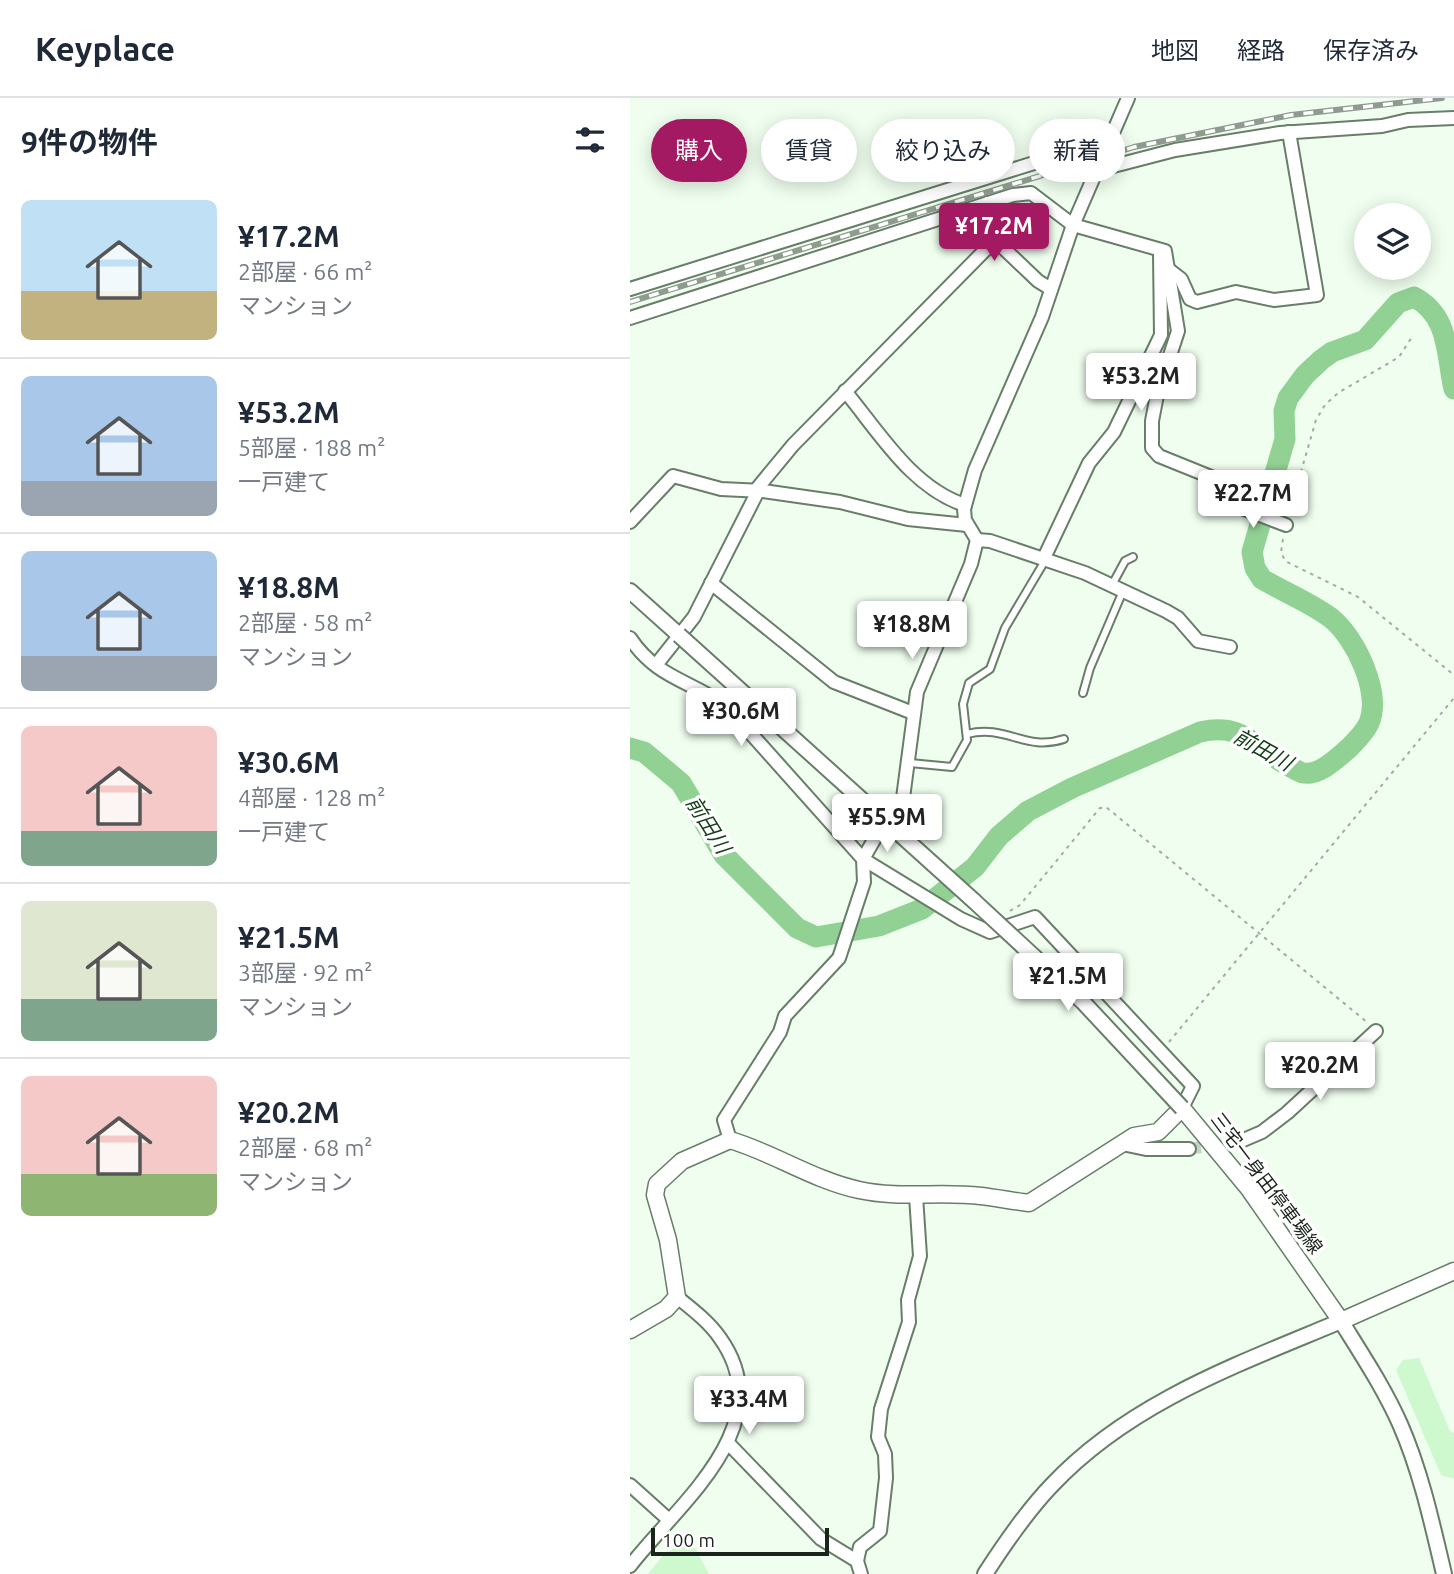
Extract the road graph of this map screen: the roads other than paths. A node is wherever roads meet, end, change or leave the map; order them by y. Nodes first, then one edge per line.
1 (1128, 98) edge
2 (1454, 118) edge
3 (1119, 119) edge
4 (1289, 132) junction
5 (1125, 163) edge
6 (1029, 165) edge
7 (1093, 182) edge
8 (988, 203) junction
9 (1073, 225) junction
10 (995, 240) junction
11 (1161, 250) junction
12 (1168, 269) junction
13 (630, 289) edge
14 (1051, 289) junction
15 (630, 318) edge
16 (845, 391) junction
17 (756, 491) junction
18 (965, 505) junction
19 (630, 522) edge
20 (1281, 522) road end
21 (967, 525) junction
22 (977, 540) junction
23 (1133, 557) dead end
24 (1045, 558) junction
25 (711, 583) junction
26 (1118, 588) junction
27 (630, 591) edge
28 (679, 635) junction
29 (630, 638) edge
30 (1230, 647) dead end
31 (656, 665) junction
32 (1083, 694) dead end
33 (913, 713) junction
34 (967, 734) junction
35 (1064, 739) dead end
36 (910, 763) junction
37 (903, 798) tunnel mouth
38 (876, 838) tunnel mouth
39 (863, 859) junction
40 (1376, 1031) road end
41 (1182, 1108) junction
42 (730, 1140) junction
43 (1241, 1140) tunnel mouth
44 (1122, 1144) junction
45 (1189, 1149) tunnel mouth
46 (916, 1196) junction
47 (1454, 1271) edge
48 (677, 1297) junction
49 (1341, 1321) junction
50 (630, 1330) edge
51 (728, 1443) junction
52 (630, 1485) edge
53 (669, 1520) junction
54 (856, 1561) junction
55 (630, 1566) edge
56 (861, 1574) edge
57 (985, 1574) edge
58 (1444, 1574) edge

1 - 3 street
2 - 4 street
4 - 5 street
4 - 12 street
6 - 13 street
7 - 9 street
8 - 9 street
8 - 10 street
8 - 15 street
9 - 11 street
9 - 14 street
10 - 14 street
10 - 16 street
11 - 12 street
11 - 24 street
12 - 20 street
14 - 18 street
16 - 17 street
16 - 18 street
17 - 19 street
17 - 21 street
17 - 25 street
18 - 21 street
21 - 22 street
22 - 24 street
22 - 33 street
23 - 26 lane
24 - 26 street
24 - 34 lane
25 - 28 street
25 - 33 street
26 - 30 street
26 - 32 lane
27 - 28 street
28 - 31 street
28 - 41 street, bridge
29 - 31 street
31 - 39 street
33 - 36 street
34 - 35 lane
34 - 36 lane
36 - 37 street
38 - 39 street
39 - 41 street
39 - 42 street
40 - 43 street
41 - 44 main road, 三宅一身田停車場線
41 - 49 main road, 三宅一身田停車場線
42 - 46 main road, 三宅一身田停車場線
42 - 48 main road
44 - 45 street
44 - 46 main road, 三宅一身田停車場線
46 - 54 street
47 - 49 main road
48 - 50 main road
48 - 51 street
49 - 57 street
49 - 58 street
51 - 53 street
51 - 54 street
52 - 53 street
53 - 55 street
54 - 56 street

